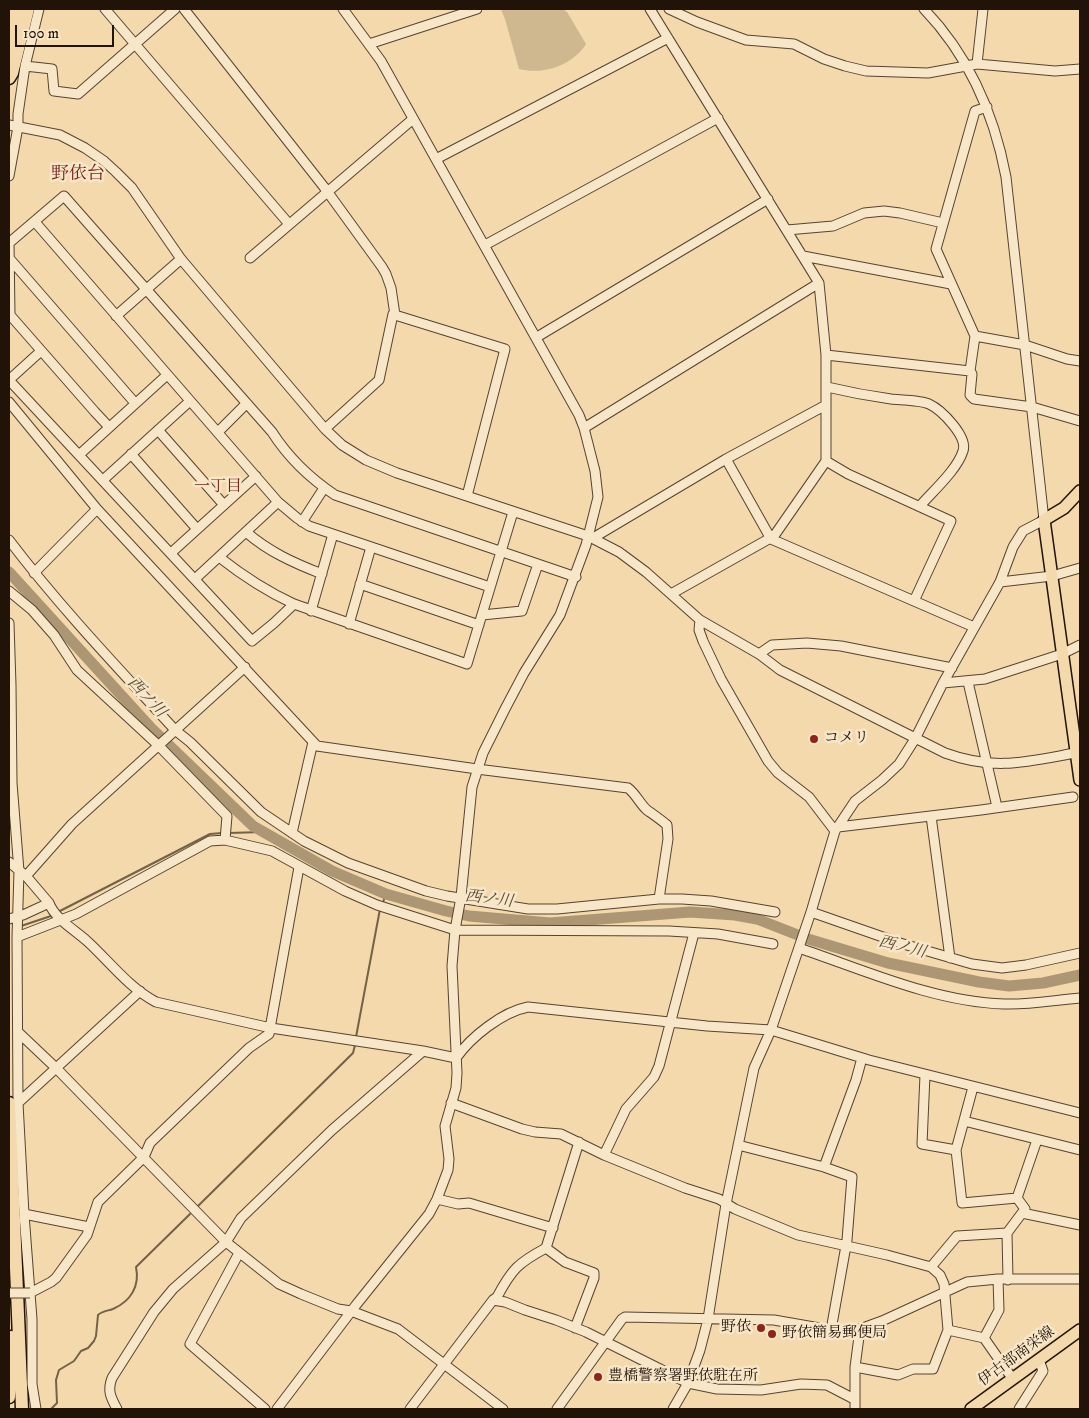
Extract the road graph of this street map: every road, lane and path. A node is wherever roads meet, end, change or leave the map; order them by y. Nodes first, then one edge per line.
1 (16, 9) edge
2 (28, 9) edge
3 (39, 9) edge
4 (105, 9) edge
5 (175, 9) edge
6 (184, 9) edge
7 (343, 9) edge
8 (477, 9) edge
9 (650, 9) edge
10 (669, 9) edge
11 (924, 9) edge
12 (983, 9) edge
13 (668, 38) junction
14 (135, 44) junction
15 (369, 44) junction
16 (9, 51) edge
17 (977, 64) junction
18 (967, 65) junction
19 (25, 66) junction
20 (1080, 69) edge
21 (9, 78) edge
22 (987, 107) junction
23 (718, 118) junction
24 (413, 119) junction
25 (12, 126) edge
26 (436, 159) junction
27 (9, 176) edge
28 (328, 193) junction
29 (768, 199) junction
30 (35, 222) junction
31 (943, 223) junction
32 (289, 224) junction
33 (787, 230) junction
34 (484, 244) junction
35 (803, 256) junction
36 (10, 258) edge
37 (250, 258) dead end
38 (181, 259) junction
39 (819, 284) junction
40 (951, 284) junction
41 (146, 288) junction
42 (395, 314) junction
43 (116, 316) junction
44 (975, 336) junction
45 (537, 337) junction
46 (1024, 346) junction
47 (42, 351) junction
48 (826, 355) junction
49 (1080, 361) edge
50 (970, 371) junction
51 (167, 375) junction
52 (827, 387) junction
53 (190, 401) junction
54 (9, 402) edge
55 (136, 403) junction
56 (246, 404) junction
57 (826, 405) junction
58 (1032, 407) junction
59 (1080, 421) edge
60 (110, 427) junction
61 (584, 428) junction
62 (325, 429) junction
63 (158, 430) junction
64 (218, 432) junction
65 (80, 454) junction
66 (131, 454) junction
67 (726, 459) junction
68 (826, 461) junction
69 (256, 476) junction
70 (103, 480) junction
71 (324, 488) junction
72 (1080, 491) edge
73 (467, 496) junction
74 (278, 502) junction
75 (224, 505) junction
76 (920, 506) junction
77 (97, 509) junction
78 (513, 512) junction
79 (1044, 520) junction
80 (302, 522) junction
81 (197, 529) junction
82 (246, 532) junction
83 (333, 534) junction
84 (590, 537) junction
85 (770, 539) junction
86 (9, 540) edge
87 (371, 547) junction
88 (501, 550) junction
89 (171, 553) junction
90 (219, 557) junction
91 (538, 564) junction
92 (1080, 568) edge
93 (34, 573) junction
94 (322, 574) junction
95 (1052, 576) junction
96 (576, 577) junction
97 (195, 579) junction
98 (1000, 582) junction
99 (360, 584) junction
100 (490, 587) junction
101 (9, 591) edge
102 (671, 594) junction
103 (914, 601) junction
104 (294, 604) junction
105 (312, 611) junction
106 (482, 615) junction
107 (700, 620) junction
108 (9, 623) edge
109 (349, 624) junction
110 (479, 625) junction
111 (974, 627) junction
112 (1080, 645) edge
113 (759, 654) junction
114 (1062, 654) junction
115 (244, 667) junction
116 (952, 668) junction
117 (968, 682) junction
118 (943, 683) junction
119 (175, 730) junction
120 (915, 739) junction
121 (313, 742) junction
122 (159, 744) junction
123 (1075, 753) junction
124 (987, 763) junction
125 (477, 769) junction
126 (1080, 780) edge
127 (1073, 797) dead end
128 (998, 807) junction
129 (931, 816) junction
130 (837, 829) junction
131 (292, 833) junction
132 (226, 839) junction
133 (9, 862) edge
134 (299, 867) junction
135 (23, 873) junction
136 (461, 897) junction
137 (659, 899) junction
138 (50, 906) junction
139 (775, 912) dead end
140 (811, 912) junction
141 (14, 919) edge
142 (61, 919) junction
143 (455, 930) junction
144 (694, 932) junction
145 (17, 935) junction
146 (772, 944) dead end
147 (799, 948) junction
148 (1080, 953) edge
149 (950, 958) junction
150 (140, 991) junction
151 (1080, 998) edge
152 (670, 1022) junction
153 (271, 1028) junction
154 (771, 1030) junction
155 (18, 1032) junction
156 (423, 1050) junction
157 (456, 1058) junction
158 (862, 1058) junction
159 (56, 1068) junction
160 (925, 1074) junction
161 (973, 1087) junction
162 (14, 1103) edge
163 (451, 1103) junction
164 (1080, 1113) edge
165 (964, 1121) junction
166 (1037, 1140) junction
167 (579, 1142) junction
168 (738, 1145) junction
169 (956, 1150) junction
170 (1080, 1150) edge
171 (604, 1155) junction
172 (144, 1157) junction
173 (824, 1167) junction
174 (1017, 1198) junction
175 (437, 1199) junction
176 (726, 1204) junction
177 (1022, 1213) junction
178 (24, 1214) junction
179 (1080, 1225) edge
180 (89, 1227) junction
181 (553, 1228) junction
182 (1006, 1233) junction
183 (226, 1242) junction
184 (845, 1246) junction
185 (546, 1248) junction
186 (239, 1253) junction
187 (931, 1267) junction
188 (16, 1273) junction
189 (1080, 1279) edge
190 (998, 1280) junction
191 (1008, 1280) junction
192 (944, 1292) junction
193 (9, 1293) edge
194 (30, 1293) junction
195 (493, 1300) junction
196 (351, 1311) junction
197 (708, 1319) junction
198 (18, 1323) junction
199 (575, 1328) junction
200 (860, 1329) junction
201 (831, 1330) junction
202 (948, 1330) junction
203 (1080, 1330) edge
204 (984, 1338) junction
205 (606, 1341) junction
206 (1039, 1360) junction
207 (444, 1364) junction
208 (855, 1368) junction
209 (1012, 1378) junction
210 (688, 1383) junction
211 (9, 1397) edge
212 (854, 1398) junction
213 (974, 1408) edge
214 (22, 1409) edge
215 (29, 1409) edge
216 (36, 1409) edge
217 (117, 1409) edge
218 (265, 1409) edge
219 (277, 1409) edge
220 (410, 1409) edge
221 (503, 1409) edge
222 (557, 1409) edge
223 (673, 1409) edge
224 (854, 1409) edge
225 (1020, 1409) edge

1 - 16 highway
2 - 21 highway
3 - 19 street
4 - 14 street
5 - 14 street
6 - 28 street
7 - 15 street
8 - 15 street
9 - 13 street
10 - 18 street
11 - 18 street
12 - 17 street
13 - 23 street
13 - 26 street
14 - 19 street
14 - 32 street
15 - 24 street
17 - 18 street
17 - 20 street
18 - 22 street
19 - 25 street
22 - 31 street
22 - 46 street
23 - 29 street
23 - 34 street
24 - 26 street
24 - 28 street
25 - 27 street
25 - 38 street
26 - 34 street
28 - 32 street
28 - 42 street
29 - 33 street
29 - 45 street
30 - 36 street
30 - 41 street
30 - 43 street
31 - 33 street
31 - 40 street
32 - 37 street
33 - 35 street
34 - 45 street
35 - 39 street
35 - 40 street
36 - 47 street
36 - 55 street
38 - 41 street
38 - 62 street
39 - 48 street
39 - 61 street
40 - 44 street
41 - 43 street
41 - 56 street
42 - 62 street
42 - 73 street
43 - 51 street
44 - 46 street
44 - 50 street
45 - 61 street
46 - 49 street
46 - 58 street
47 - 60 street
47 - 65 street
48 - 50 street
48 - 52 street
50 - 58 street
51 - 53 street
51 - 55 street
52 - 57 street
52 - 76 street
53 - 63 street
53 - 64 street
54 - 77 street
55 - 60 street
56 - 64 street
56 - 71 street
57 - 67 street
57 - 68 street
58 - 59 street
58 - 79 street
60 - 65 street
61 - 84 street
62 - 73 street
63 - 66 street
63 - 75 street
64 - 69 street
65 - 70 street
66 - 70 street
66 - 81 street
67 - 84 street
67 - 85 street
68 - 76 street
68 - 85 street
69 - 74 street
69 - 75 street
70 - 89 street
71 - 80 street
71 - 88 street
72 - 79 main road
73 - 78 street
74 - 80 street
74 - 82 street
75 - 81 street
76 - 103 street
77 - 93 street
77 - 115 street
78 - 84 street
78 - 88 street
79 - 95 main road
79 - 98 street
80 - 83 street
81 - 89 street
82 - 90 street
82 - 94 street
83 - 87 street
83 - 94 street
84 - 96 street
84 - 102 street
85 - 102 street
85 - 103 street
86 - 93 street
87 - 99 street
87 - 100 street
88 - 91 street
88 - 100 street
89 - 97 street
90 - 97 street
90 - 104 street
91 - 96 street
91 - 106 street
92 - 95 street
93 - 119 street
94 - 105 street
95 - 98 street
95 - 114 main road
96 - 125 street
97 - 104 street
98 - 111 street
99 - 109 street
99 - 110 street
100 - 106 street
101 - 122 street
102 - 107 street
103 - 111 street
104 - 105 street
105 - 109 street
106 - 110 street
107 - 113 street
107 - 130 street
108 - 135 street
109 - 110 street
111 - 116 street
112 - 114 street
113 - 116 street
113 - 120 street
114 - 117 street
114 - 123 main road
115 - 119 street
115 - 121 street
116 - 118 street
117 - 118 street
117 - 124 street
118 - 120 street
119 - 122 street
119 - 131 street
120 - 124 street
120 - 130 street
121 - 125 street
121 - 131 street
122 - 132 street
122 - 135 street
123 - 124 street
123 - 126 main road
124 - 128 street
125 - 136 street
125 - 137 street
127 - 128 street
128 - 129 street
129 - 130 street
129 - 149 street
130 - 140 street
131 - 136 street
132 - 134 street
132 - 142 street
133 - 135 street
134 - 143 street
134 - 153 street
135 - 138 street
135 - 141 street
136 - 137 street
136 - 143 street
137 - 139 street
138 - 141 street
138 - 142 street
140 - 147 street
140 - 149 street
141 - 145 street
142 - 145 street
142 - 150 street
143 - 144 street
143 - 157 street
144 - 146 street
144 - 152 street
145 - 155 street
147 - 151 street
147 - 154 street
148 - 149 street
150 - 153 street
150 - 159 street
152 - 154 street
152 - 157 street
152 - 171 street
153 - 156 street
153 - 172 street
154 - 158 street
154 - 168 street
155 - 159 street
155 - 162 street
156 - 157 street
156 - 183 street
157 - 163 street
158 - 160 street
158 - 173 street
159 - 162 street
159 - 172 street
160 - 161 street
160 - 169 street
161 - 164 street
161 - 165 street
162 - 178 street
162 - 188 highway
163 - 167 street
163 - 175 street
165 - 166 street
165 - 169 street
166 - 170 street
166 - 174 street
167 - 171 street
167 - 181 street
168 - 173 street
168 - 176 street
169 - 174 street
171 - 176 street
172 - 180 street
172 - 183 street
173 - 184 street
174 - 177 street
175 - 181 street
175 - 196 street
176 - 184 street
176 - 197 street
177 - 179 street
177 - 182 street
178 - 180 street
178 - 194 street
180 - 194 street
181 - 185 street
182 - 187 street
182 - 191 street
183 - 186 street
183 - 217 street
184 - 187 street
184 - 201 street
185 - 195 street
185 - 199 street
186 - 196 street
186 - 218 street
187 - 192 street
188 - 198 highway
188 - 211 highway
189 - 191 street
190 - 191 street
190 - 192 street
190 - 204 street
192 - 200 street
192 - 202 street
193 - 194 street, bridge
194 - 216 street
195 - 199 street
195 - 207 street
196 - 207 street
196 - 219 street
197 - 201 street
197 - 205 street
197 - 210 street
198 - 214 highway
198 - 215 highway
199 - 205 street
200 - 201 street
200 - 208 street
202 - 204 street
202 - 208 street
203 - 206 main road, 伊古部南栄線
204 - 209 street
205 - 210 street
205 - 222 street
206 - 209 main road, 伊古部南栄線
206 - 225 street
207 - 220 street
207 - 221 street
208 - 212 street
209 - 213 main road, 伊古部南栄線
210 - 212 street
210 - 223 street
212 - 224 street

